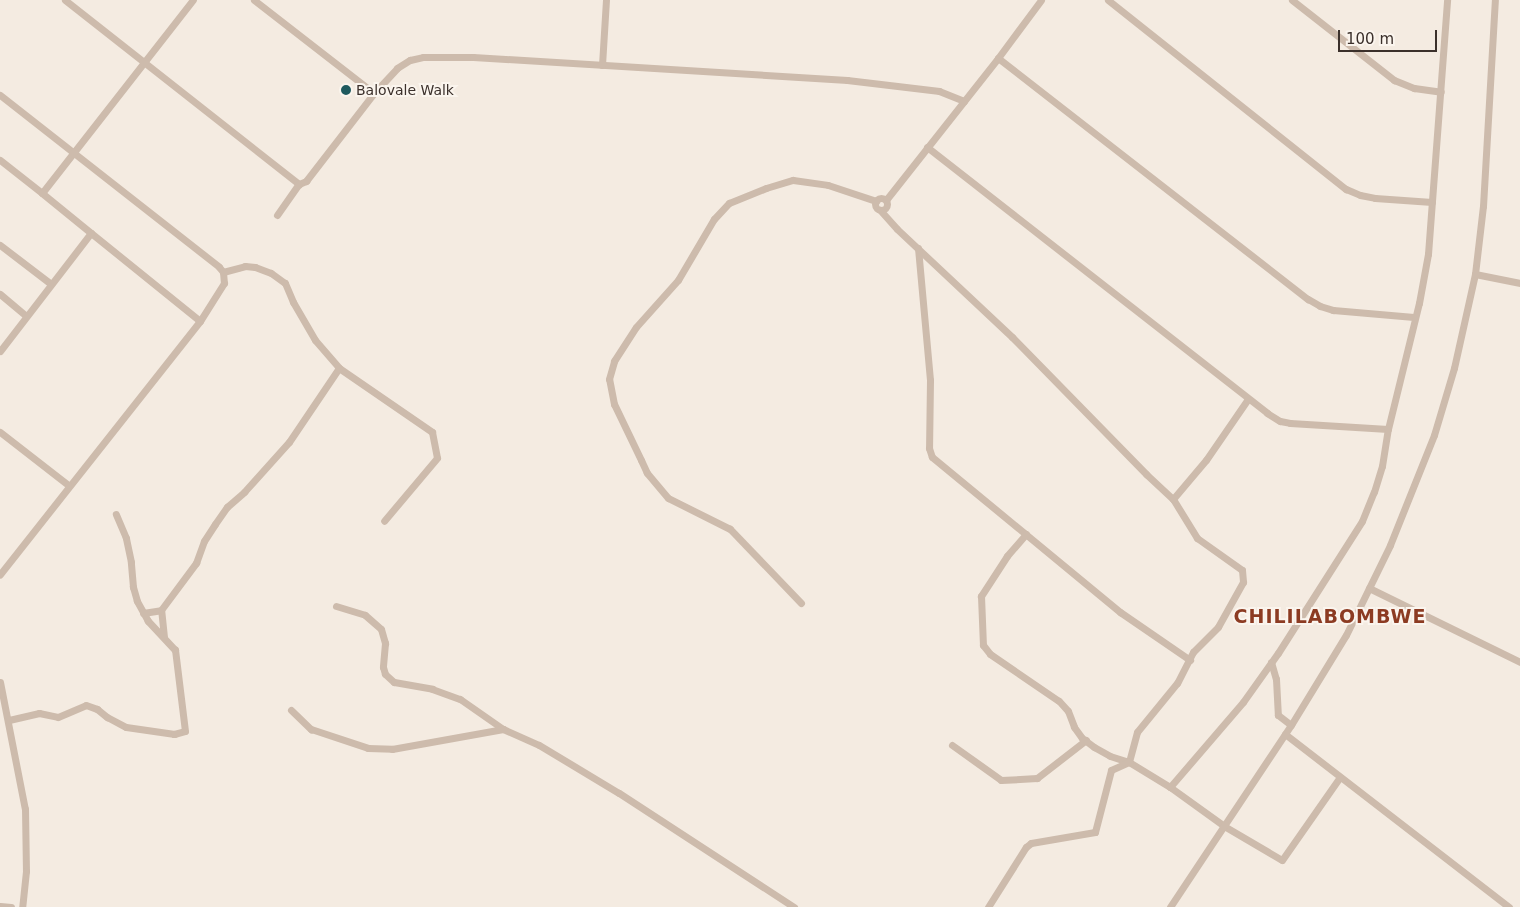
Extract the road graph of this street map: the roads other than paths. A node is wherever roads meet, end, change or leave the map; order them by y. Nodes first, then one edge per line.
1 (65, 0) edge
2 (193, 0) edge
3 (254, 0) edge
4 (606, 0) edge
5 (1041, 0) edge
6 (1108, 0) edge
7 (1292, 0) edge
8 (1447, 0) edge
9 (1495, 0) edge
10 (998, 58) junction
11 (144, 62) junction
12 (602, 65) junction
13 (1441, 92) junction
14 (374, 93) junction
15 (0, 95) edge
16 (964, 101) junction
17 (927, 147) junction
18 (73, 151) junction
19 (0, 161) edge
20 (299, 184) junction
21 (42, 193) junction
22 (886, 200) junction
23 (876, 201) junction
24 (1432, 202) junction
25 (880, 210) junction
26 (278, 215) dead end
27 (91, 234) junction
28 (0, 245) edge
29 (918, 248) junction
30 (223, 272) junction
31 (1475, 274) junction
32 (1520, 283) edge
33 (51, 284) junction
34 (0, 294) edge
35 (26, 316) junction
36 (1414, 317) junction
37 (200, 321) junction
38 (0, 351) edge
39 (339, 368) junction
40 (1248, 399) junction
41 (1388, 429) junction
42 (0, 432) edge
43 (68, 485) junction
44 (1173, 499) junction
45 (116, 514) dead end
46 (384, 521) dead end
47 (1026, 534) junction
48 (0, 574) edge
49 (1369, 588) junction
50 (801, 603) dead end
51 (336, 606) dead end
52 (161, 610) junction
53 (143, 613) junction
54 (164, 638) junction
55 (1190, 660) junction
56 (1271, 662) junction
57 (1520, 662) edge
58 (0, 682) edge
59 (290, 710) dead end
60 (9, 720) junction
61 (1291, 725) junction
62 (502, 728) junction
63 (1285, 734) junction
64 (1086, 740) junction
65 (952, 745) dead end
66 (1129, 762) junction
67 (1340, 777) junction
68 (1170, 787) junction
69 (1224, 826) junction
70 (0, 906) edge
71 (10, 907) edge
72 (22, 907) edge
73 (794, 907) edge
74 (988, 907) edge
75 (1170, 907) edge
76 (1509, 907) edge

1 - 11 street
2 - 11 street
3 - 14 street
4 - 12 street
5 - 10 street
6 - 24 street
7 - 13 street
8 - 13 street
9 - 31 street
10 - 16 street
10 - 36 street
11 - 18 street
11 - 20 street
12 - 14 street
12 - 16 street
13 - 24 street
14 - 20 street
15 - 18 street
16 - 17 street
17 - 22 street
17 - 40 street
18 - 21 street
18 - 30 street
19 - 21 street
20 - 26 street
21 - 27 street
22 - 23 street
22 - 25 street
23 - 25 street
23 - 50 street
24 - 36 street
25 - 29 street
27 - 33 street
27 - 37 street
28 - 33 street
29 - 44 street
29 - 47 street
30 - 37 street
30 - 39 street
31 - 32 street
31 - 49 street
33 - 35 street
34 - 35 street
35 - 38 street
36 - 41 street
37 - 43 street
39 - 46 street
39 - 52 street
40 - 41 street
40 - 44 street
41 - 56 street
42 - 43 street
43 - 48 street
44 - 55 street
45 - 53 street
47 - 55 street
47 - 64 street
49 - 57 street
49 - 61 street
51 - 62 street
52 - 53 street
52 - 54 street
53 - 54 street
54 - 60 street
55 - 66 street
56 - 61 street
56 - 68 street
58 - 60 street
59 - 62 street
60 - 72 street
61 - 63 street
62 - 73 street
63 - 67 street
63 - 69 street
64 - 65 street
64 - 66 street
66 - 68 street
66 - 74 street
67 - 69 street
67 - 76 street
68 - 69 street
69 - 75 street
70 - 71 street

